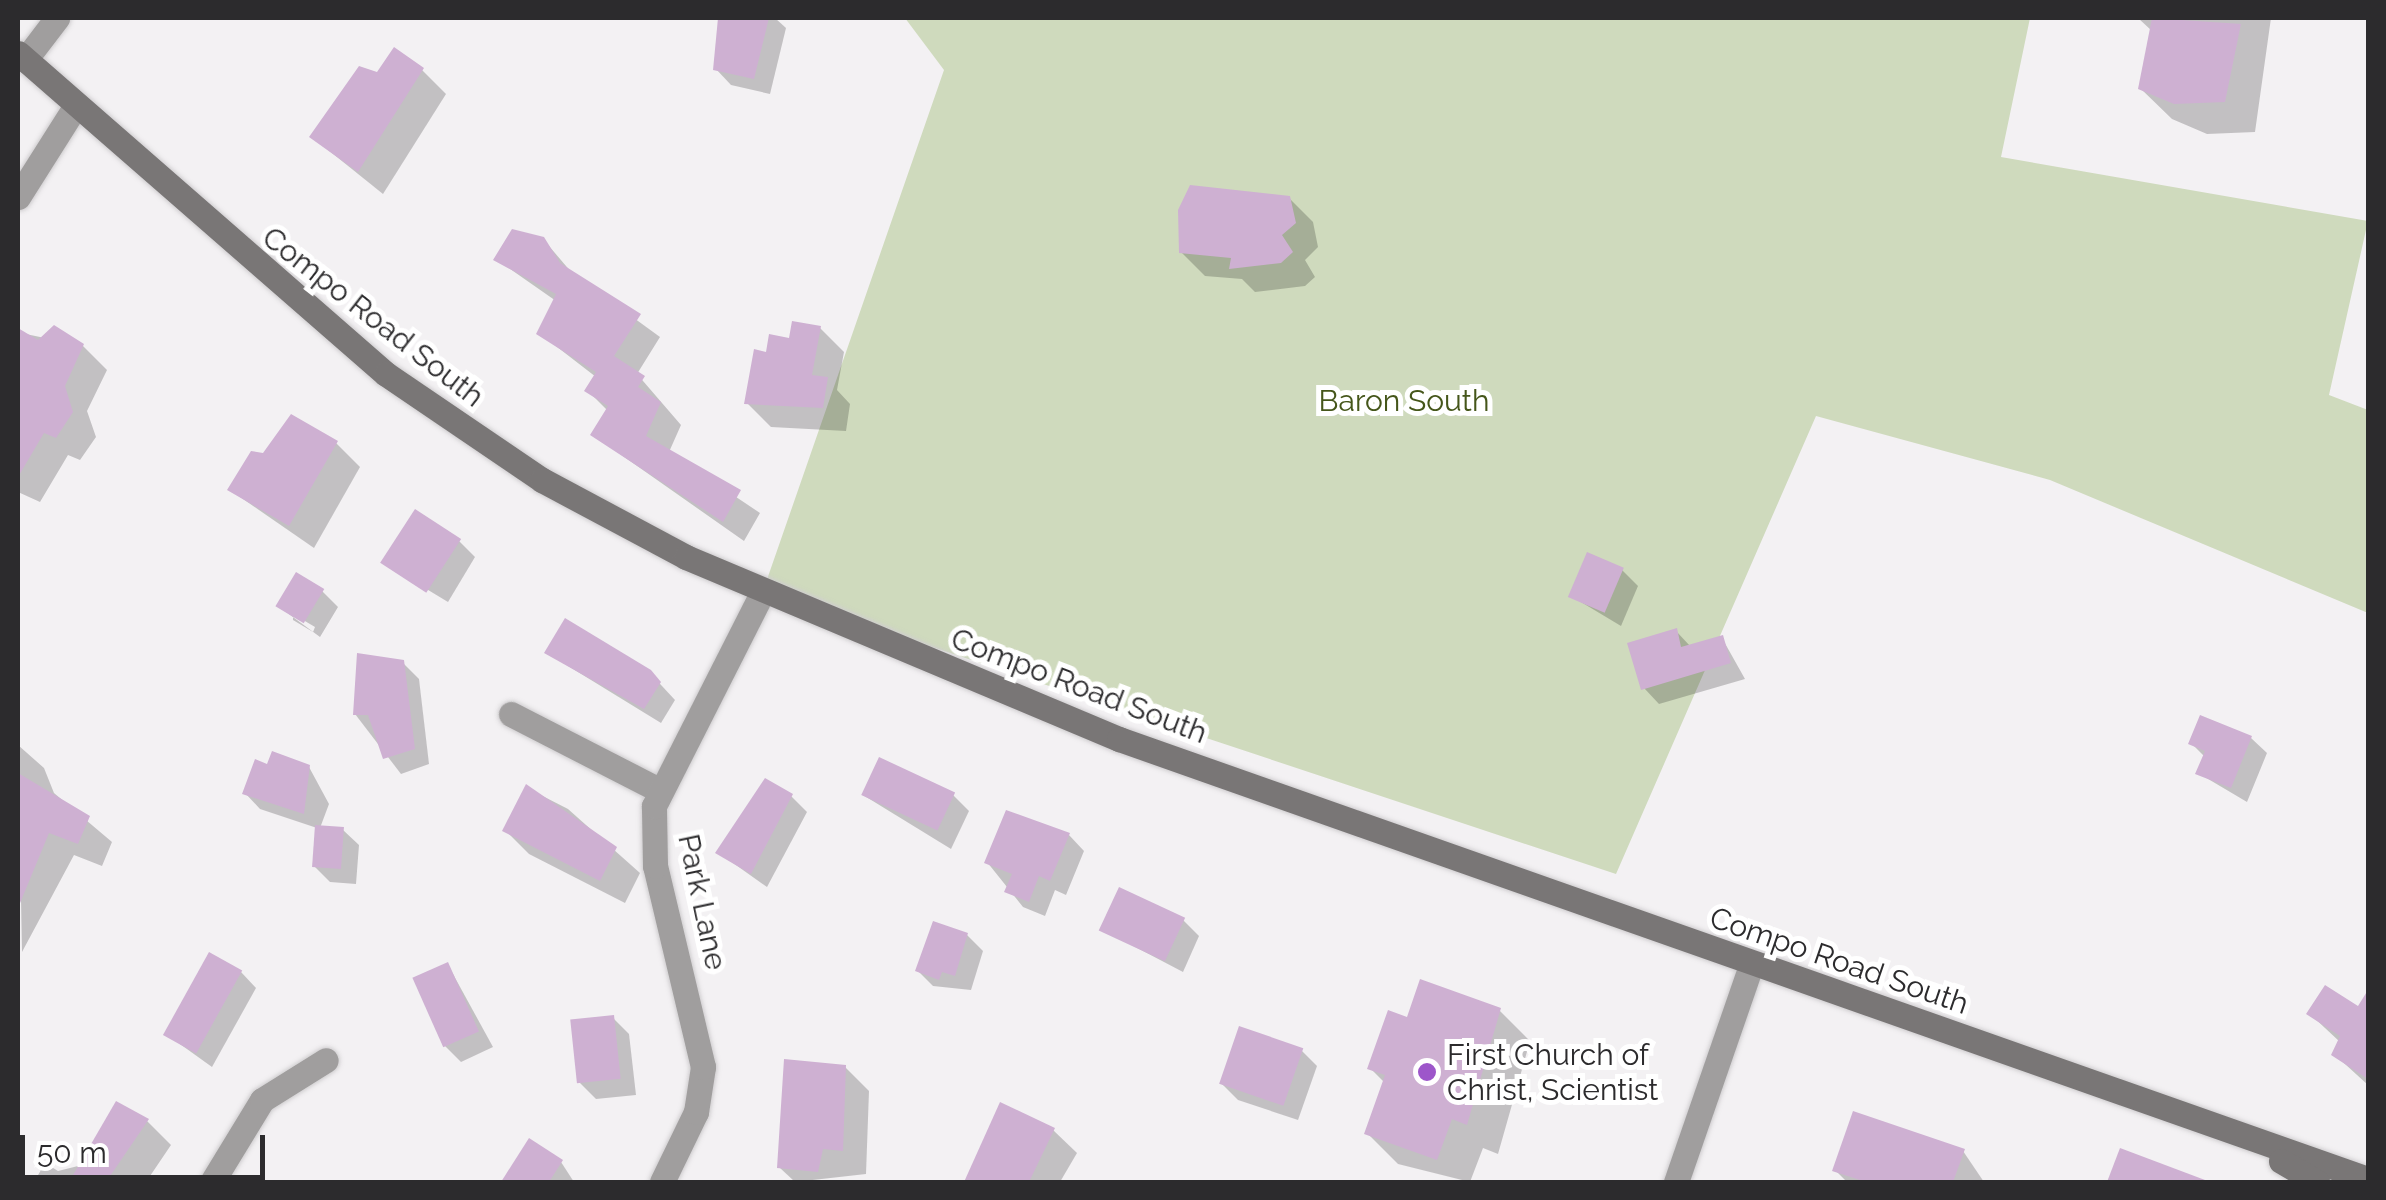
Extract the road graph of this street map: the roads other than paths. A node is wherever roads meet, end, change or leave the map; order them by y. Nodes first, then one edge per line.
1 (57, 18) edge
2 (21, 56) edge
3 (76, 107) junction
4 (18, 197) edge
5 (763, 591) junction
6 (511, 714) dead end
7 (657, 788) junction
8 (1751, 965) junction
9 (326, 1060) dead end
10 (2246, 1141) junction
11 (2368, 1179) edge
12 (212, 1182) edge
13 (662, 1182) edge
14 (1676, 1182) edge
15 (2317, 1182) edge

1 - 2 street
2 - 3 main road, Compo Road South
3 - 4 street
3 - 5 main road, Compo Road South
5 - 7 street, Park Lane
5 - 8 main road, Compo Road South
6 - 7 street
7 - 13 street, Park Lane
8 - 10 main road, Compo Road South
8 - 14 street
9 - 12 street
10 - 11 main road, Compo Road South
10 - 15 main road, Compo Road South

